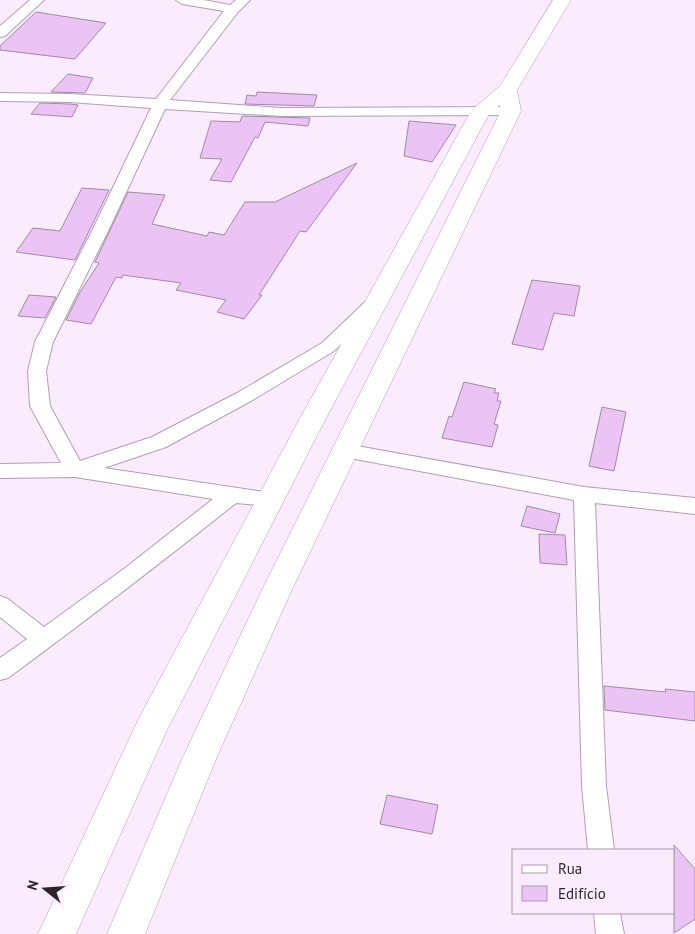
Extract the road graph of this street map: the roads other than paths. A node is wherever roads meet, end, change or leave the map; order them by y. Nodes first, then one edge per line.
1 (38, 0) edge
2 (182, 0) edge
3 (562, 0) edge
4 (239, 4) edge
5 (0, 33) edge
6 (0, 97) edge
7 (509, 101) junction
8 (160, 104) junction
9 (481, 111) junction
10 (378, 299) junction
11 (346, 451) junction
12 (75, 470) junction
13 (0, 471) edge
14 (584, 494) junction
15 (232, 495) junction
16 (271, 499) junction
17 (695, 506) edge
18 (0, 605) edge
19 (44, 640) junction
20 (0, 671) edge
21 (601, 849) edge
22 (608, 914) edge
23 (57, 934) edge
24 (126, 934) edge
25 (610, 934) edge

1 - 5 street
2 - 4 street
3 - 7 main road
4 - 8 street
6 - 8 street
7 - 9 main road
7 - 11 main road
8 - 9 street
8 - 12 street
9 - 10 main road
10 - 12 street
10 - 16 main road
11 - 14 street
11 - 24 main road
12 - 13 street
12 - 15 street
14 - 17 street
14 - 21 street
15 - 16 street
15 - 19 street
16 - 23 main road
18 - 19 street
19 - 20 street
22 - 25 street

